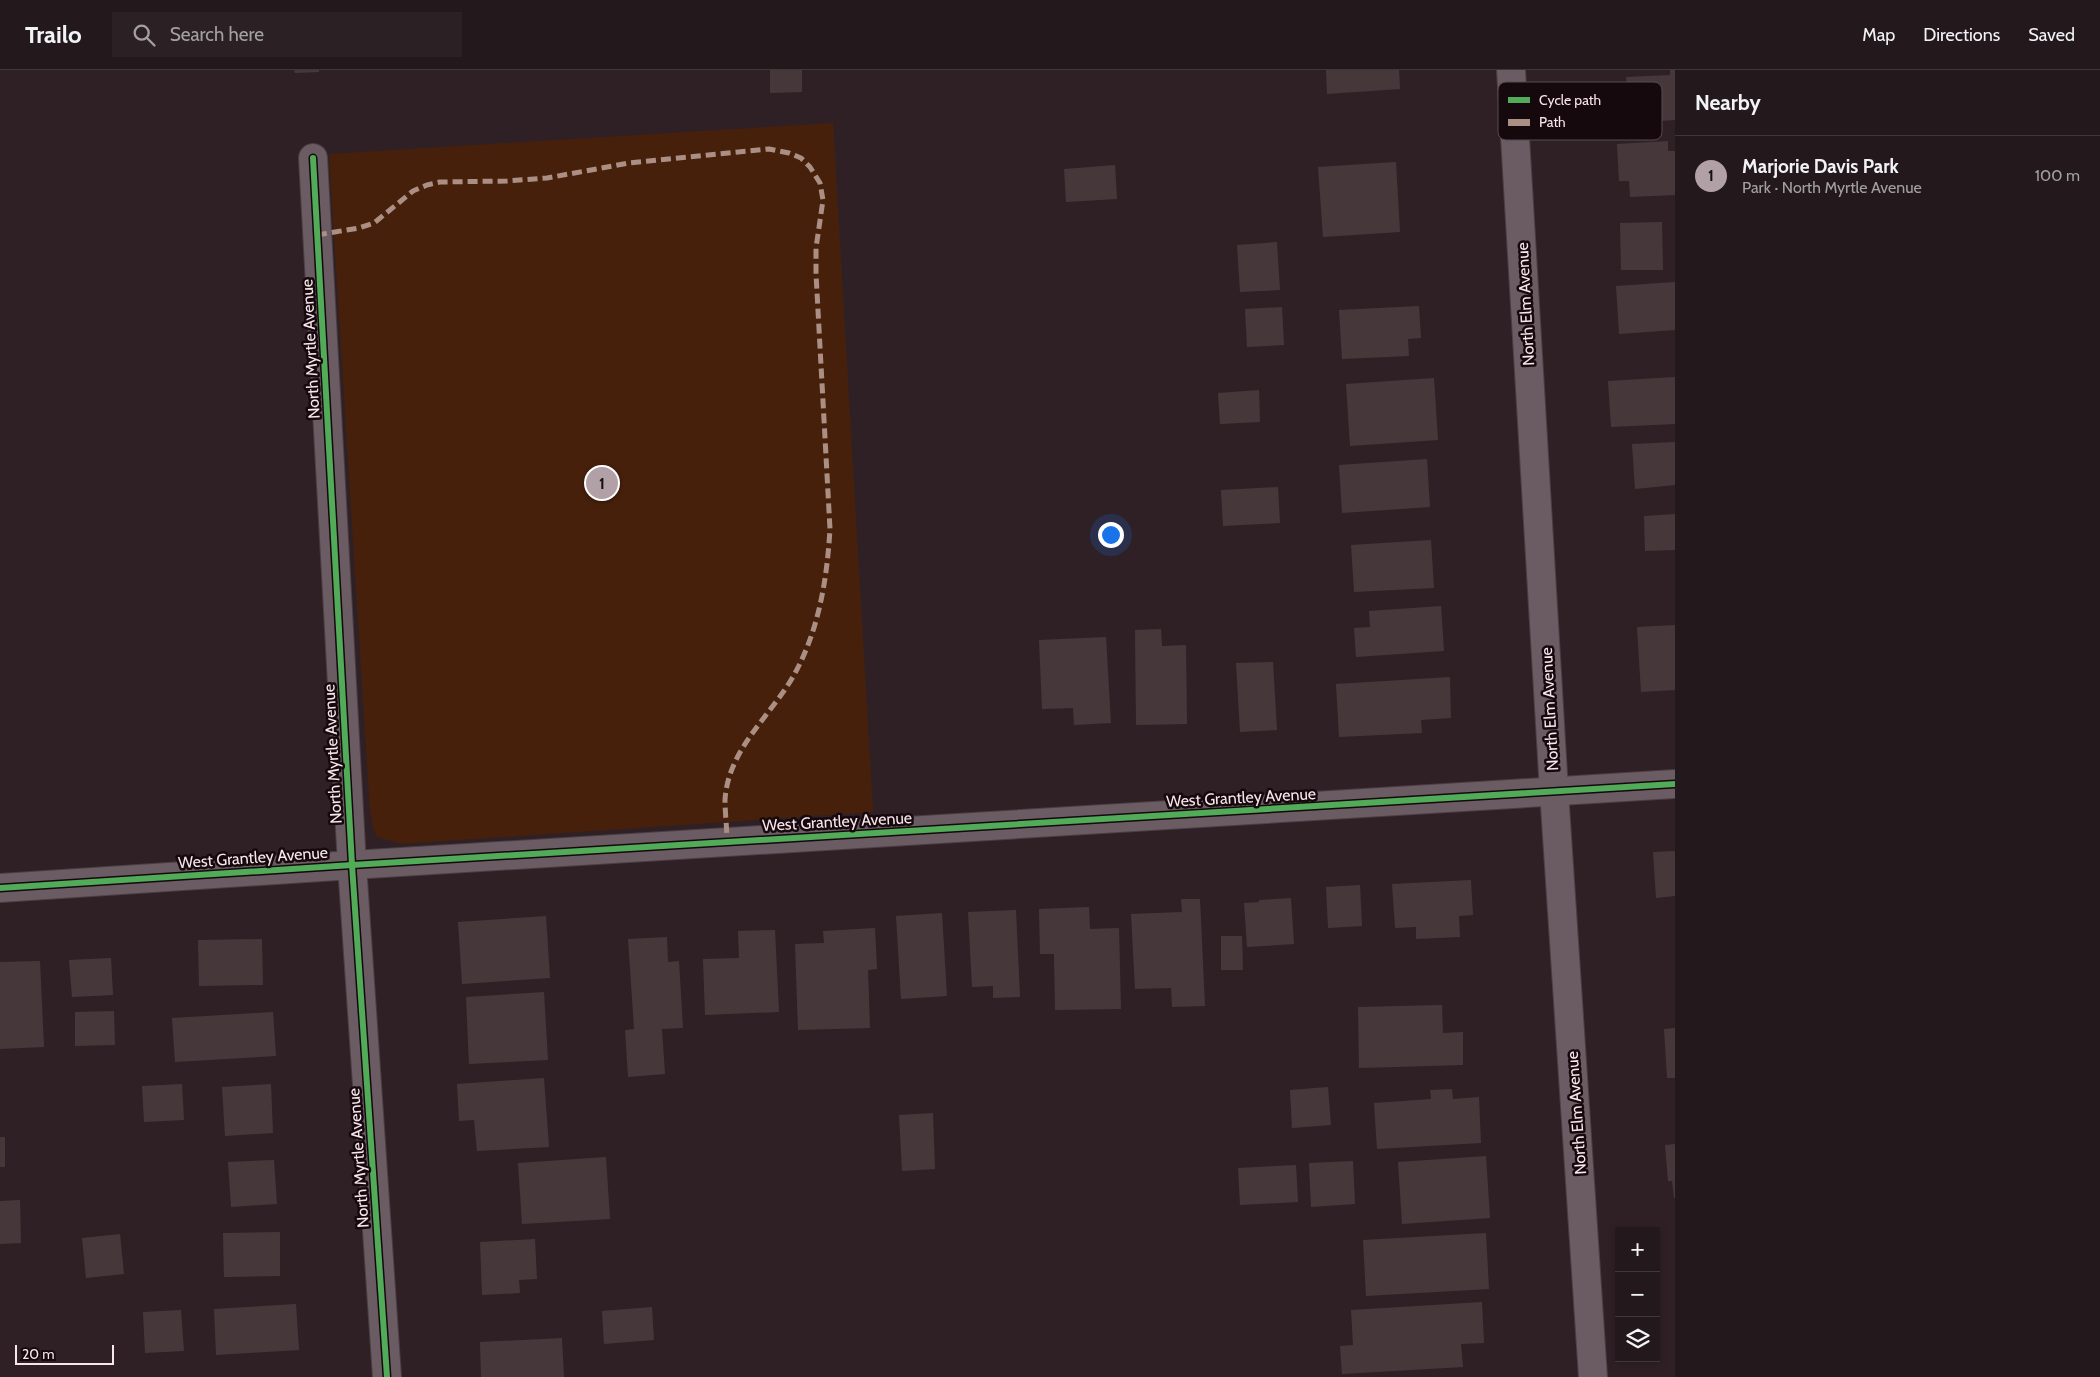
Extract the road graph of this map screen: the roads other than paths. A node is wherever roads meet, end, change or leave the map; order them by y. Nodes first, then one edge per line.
1 (1515, 140) edge
2 (313, 158) dead end
3 (1675, 784) edge
4 (1554, 791) junction
5 (352, 864) junction
6 (0, 888) edge
7 (387, 1377) edge
8 (1593, 1377) edge

1 - 4 street, North Elm Avenue
2 - 5 street, North Myrtle Avenue
3 - 4 street, West Grantley Avenue
4 - 5 street, West Grantley Avenue
4 - 8 street, North Elm Avenue
5 - 6 street, West Grantley Avenue
5 - 7 street, North Myrtle Avenue

